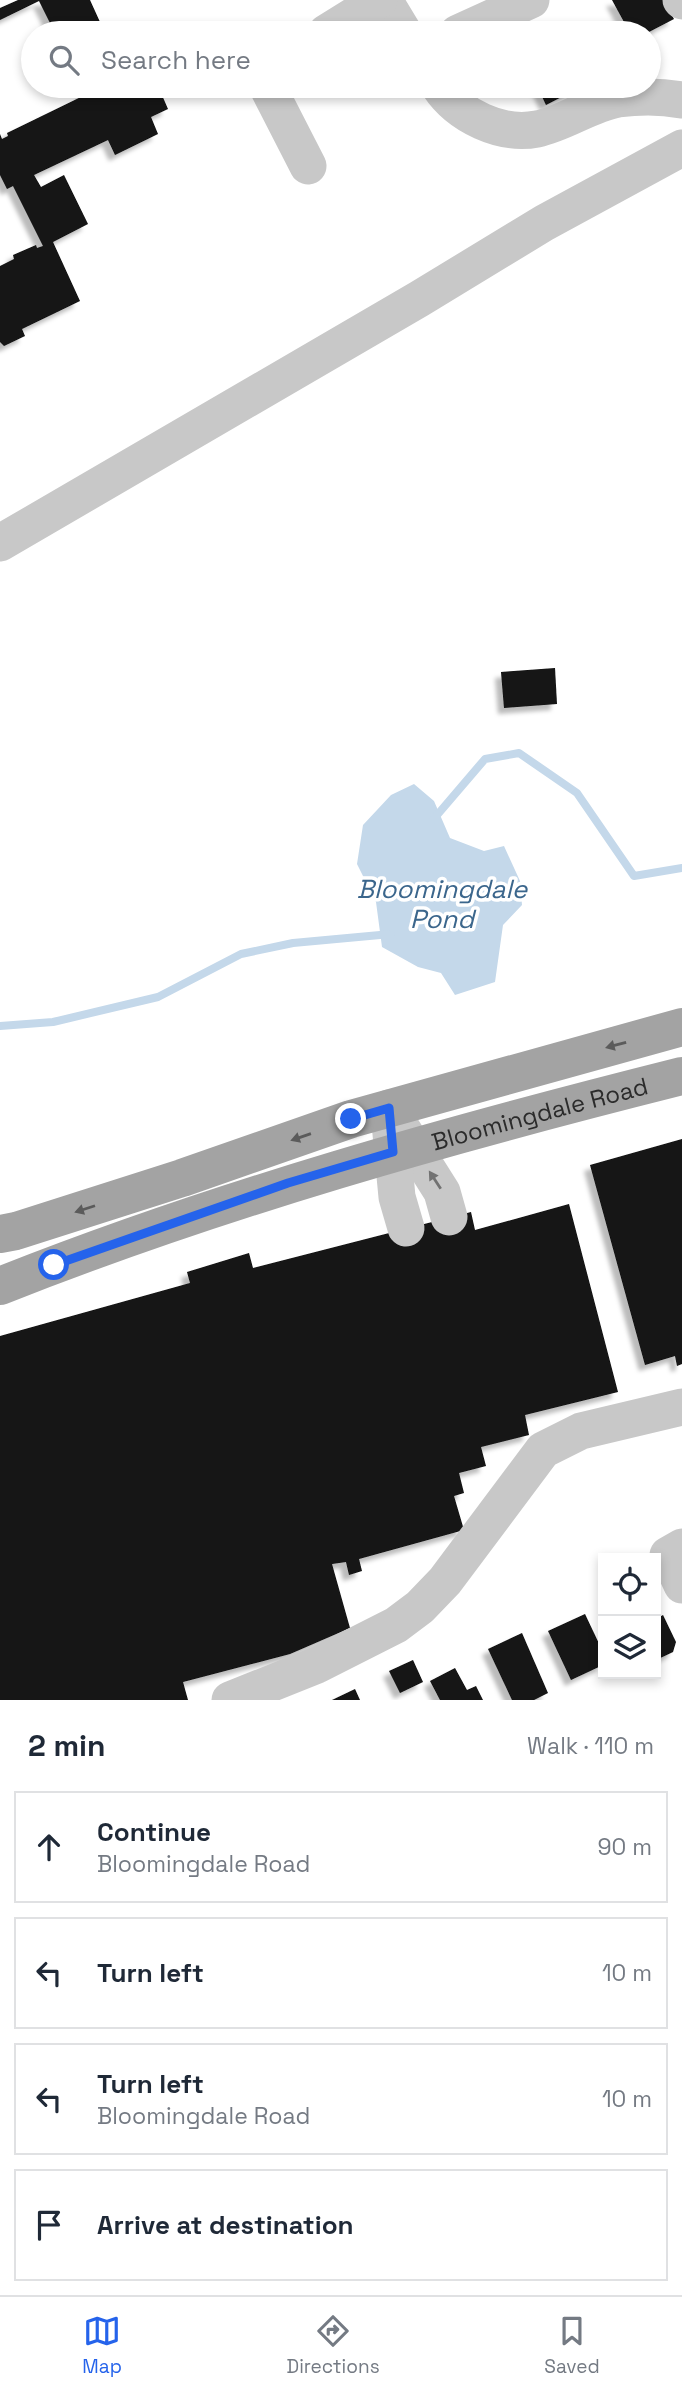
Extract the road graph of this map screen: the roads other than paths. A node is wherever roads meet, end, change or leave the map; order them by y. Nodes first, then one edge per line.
1 (381, 0) edge
2 (531, 0) edge
3 (346, 21) edge
4 (396, 21) edge
5 (485, 21) edge
6 (661, 96) edge
7 (273, 98) edge
8 (450, 98) edge
9 (638, 98) edge
10 (682, 100) edge
11 (682, 148) edge
12 (307, 166) dead end
13 (0, 543) edge
14 (682, 1027) edge
15 (682, 1076) edge
16 (389, 1108) junction
17 (403, 1149) junction
18 (449, 1217) dead end
19 (406, 1228) dead end
20 (0, 1234) edge
21 (0, 1286) edge
22 (682, 1407) edge
23 (230, 1700) edge

1 - 3 lane
1 - 4 lane
2 - 5 lane
6 - 10 lane
7 - 12 lane
8 - 9 lane
11 - 13 lane
14 -> 16 main road, Bloomingdale Road
15 - 17 main road, Bloomingdale Road
16 - 17 lane
16 -> 20 main road, Bloomingdale Road
18 -> 17 lane
17 - 19 lane
17 - 21 main road, Bloomingdale Road
22 - 23 lane

